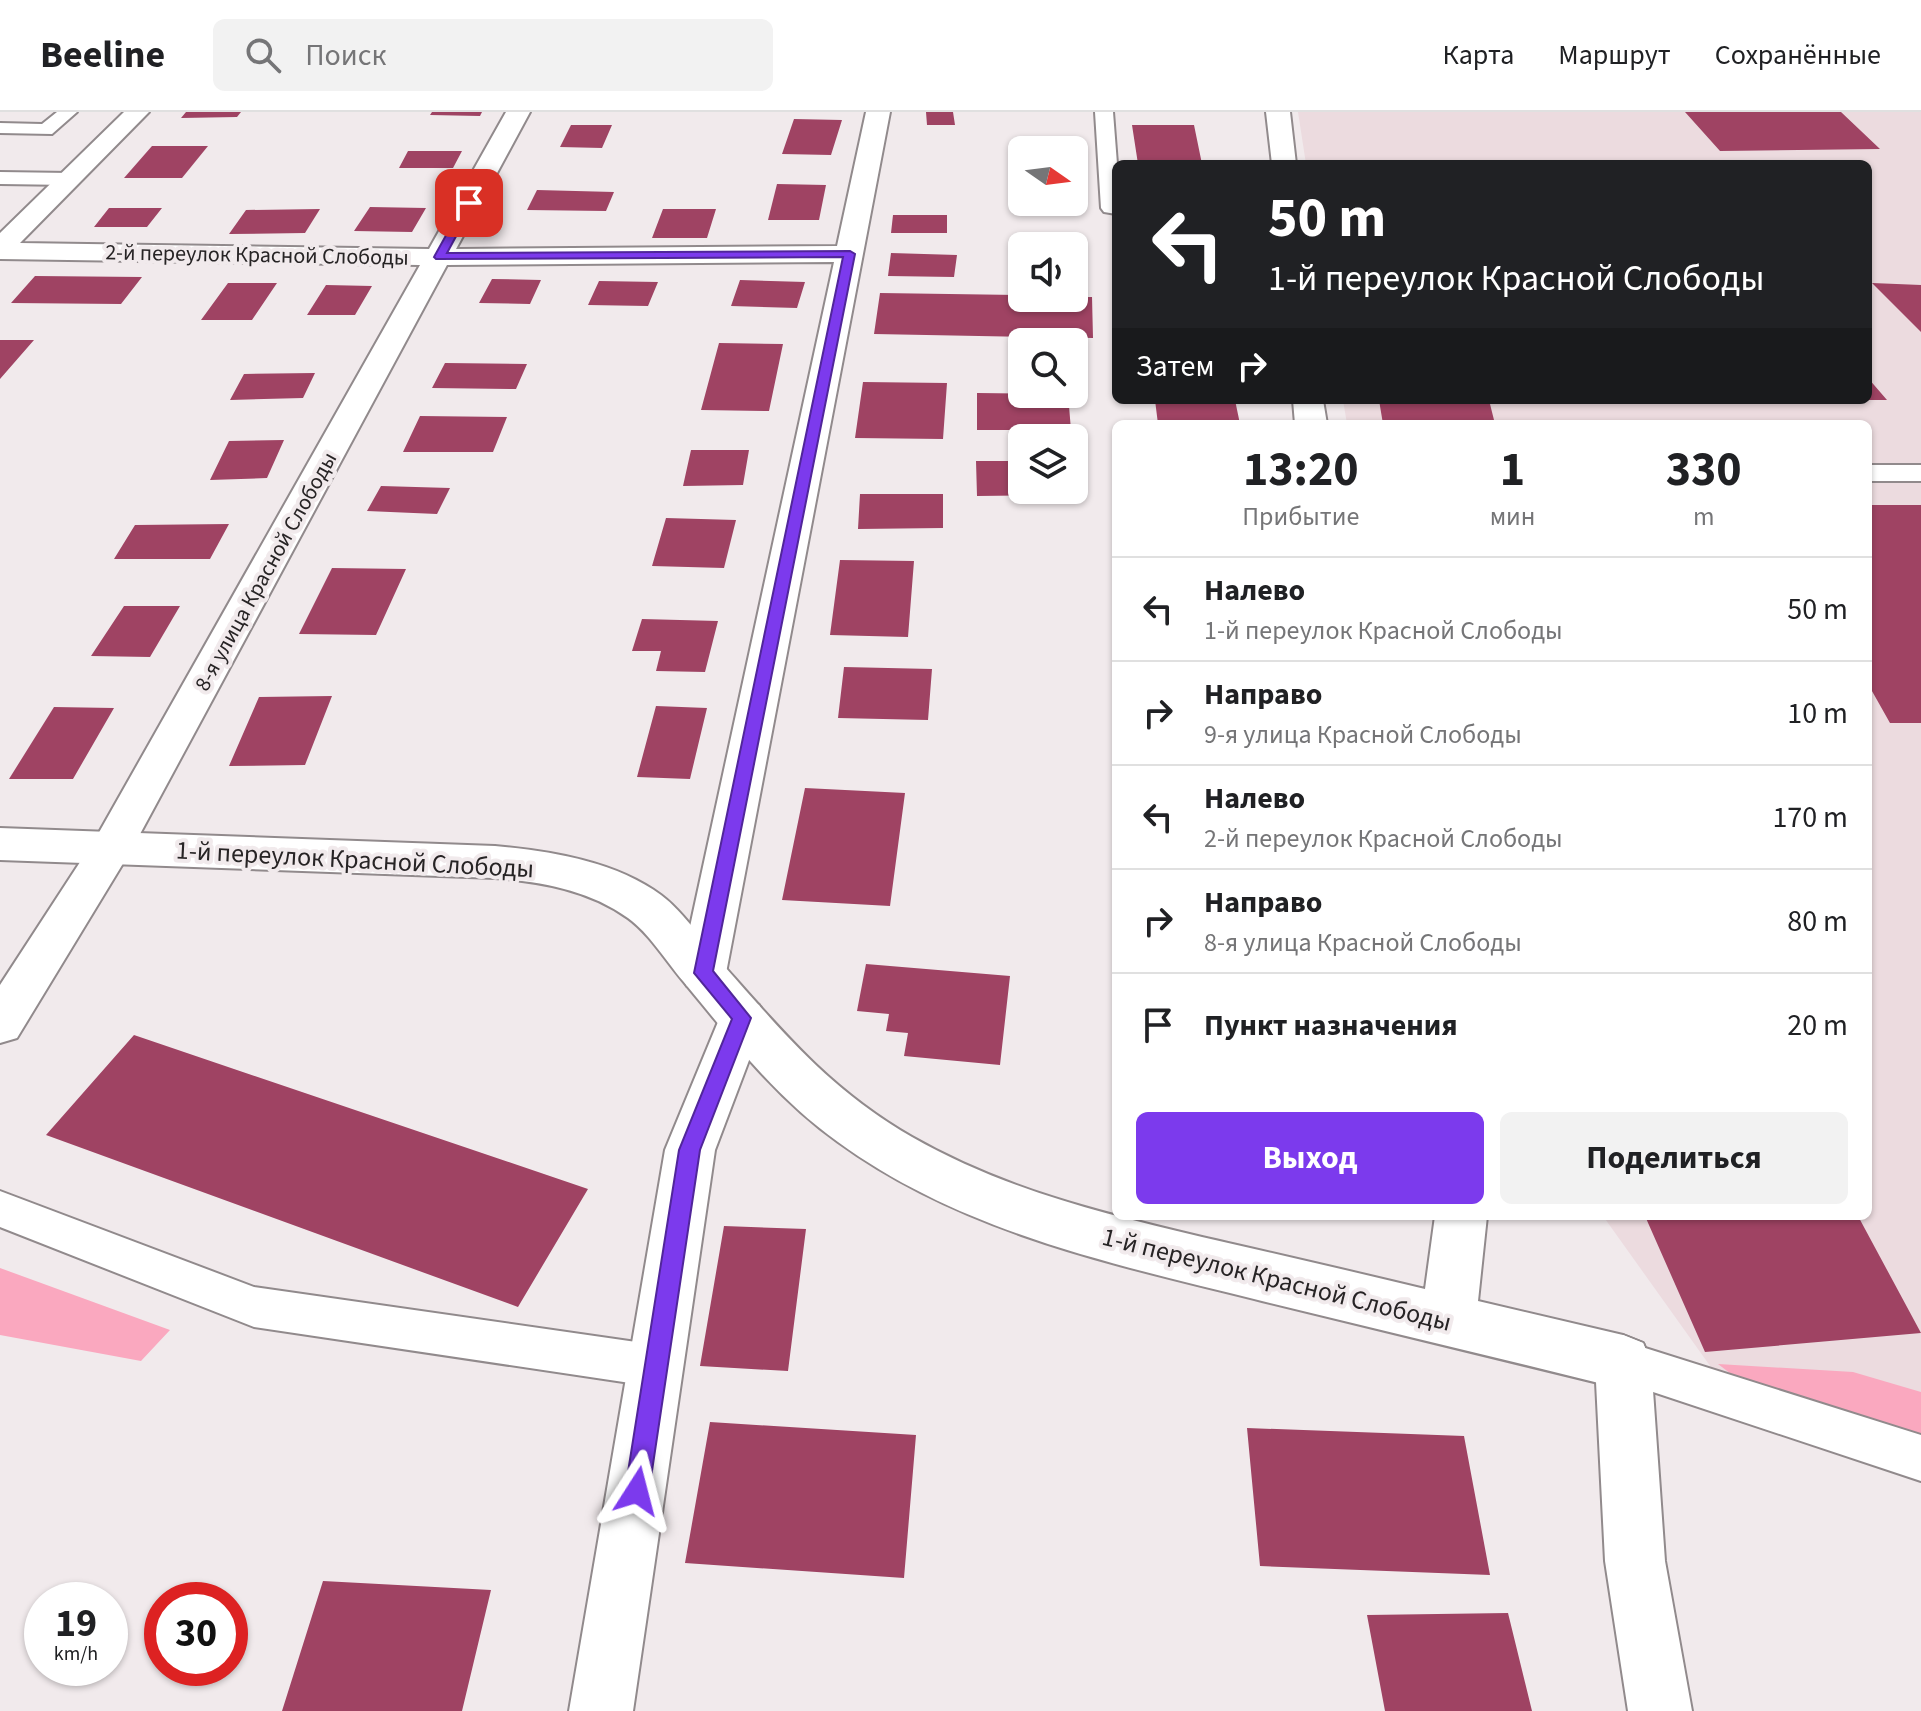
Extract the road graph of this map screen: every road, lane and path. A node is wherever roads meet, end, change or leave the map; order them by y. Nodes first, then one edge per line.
1 (68, 112) edge
2 (137, 112) edge
3 (518, 112) edge
4 (878, 112) edge
5 (1104, 112) edge
6 (1273, 113) edge
7 (0, 128) edge
8 (46, 130) junction
9 (12, 159) edge
10 (1283, 160) edge
11 (0, 178) edge
12 (70, 179) junction
13 (1112, 208) edge
14 (0, 250) edge
15 (850, 254) junction
16 (440, 257) junction
17 (1872, 473) edge
18 (1921, 473) edge
19 (0, 844) edge
20 (112, 847) junction
21 (703, 973) junction
22 (742, 1018) junction
23 (0, 1024) edge
24 (0, 1209) edge
25 (1461, 1220) edge
26 (1448, 1321) junction
27 (1623, 1362) junction
28 (657, 1366) junction
29 (1921, 1458) edge
30 (601, 1711) edge
31 (1660, 1711) edge

1 - 8 lane
2 - 12 street
3 - 16 street, 8-я улица Красной Слободы
4 - 15 street
5 - 13 lane
6 - 10 street
7 - 8 lane
8 - 9 lane
11 - 12 lane
12 - 14 street
14 - 16 street, 2-й переулок Красной Слободы
15 - 16 street, 2-й переулок Красной Слободы
15 - 21 street
16 - 20 street, 8-я улица Красной Слободы
17 - 18 lane
19 - 20 street, 1-й переулок Красной Слободы
20 - 21 street, 1-й переулок Красной Слободы
20 - 23 street, 8-я улица Красной Слободы
21 - 22 street, 1-й переулок Красной Слободы
22 - 26 street, 1-й переулок Красной Слободы
22 - 28 street
24 - 28 lane
25 - 26 street
26 - 27 street, 1-й переулок Красной Слободы
27 - 29 lane
27 - 31 street
28 - 30 street

